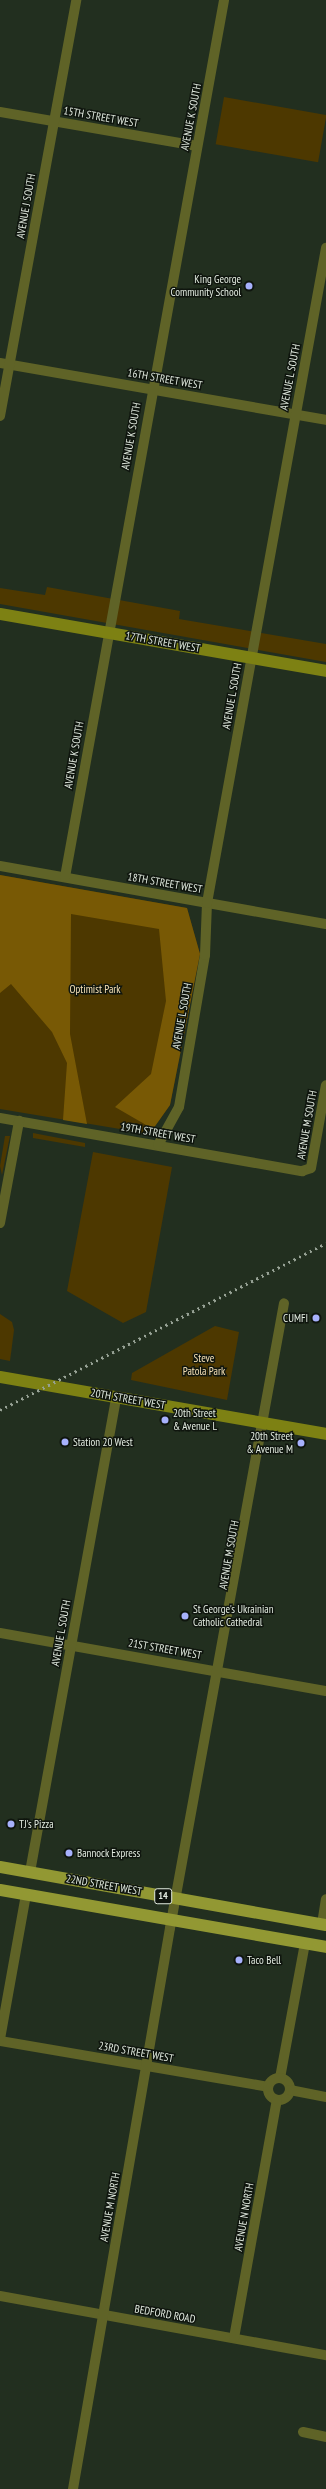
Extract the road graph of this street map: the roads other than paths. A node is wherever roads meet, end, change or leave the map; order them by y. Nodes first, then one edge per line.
1 (76, 0) edge
2 (224, 0) edge
3 (0, 112) edge
4 (54, 121) junction
5 (197, 146) junction
6 (326, 248) edge
7 (5, 363) edge
8 (152, 389) junction
9 (295, 414) junction
10 (0, 416) edge
11 (326, 420) edge
12 (0, 614) edge
13 (108, 633) junction
14 (251, 657) junction
15 (326, 671) edge
16 (0, 866) edge
17 (65, 877) junction
18 (207, 903) junction
19 (326, 924) edge
20 (326, 1085) edge
21 (0, 1118) edge
22 (19, 1121) junction
23 (158, 1145) junction
24 (311, 1168) joint
25 (0, 1223) edge
26 (284, 1304) dead end
27 (0, 1377) edge
28 (116, 1397) junction
29 (264, 1423) junction
30 (326, 1434) edge
31 (0, 1633) edge
32 (72, 1645) junction
33 (220, 1671) junction
34 (326, 1691) edge
35 (0, 1867) edge
36 (30, 1872) junction
37 (0, 1890) edge
38 (26, 1895) junction
39 (178, 1899) junction
40 (326, 1899) edge
41 (171, 1924) junction
42 (324, 1924) edge
43 (305, 1943) junction
44 (326, 1947) edge
45 (0, 2040) edge
46 (147, 2066) junction
47 (280, 2078) junction
48 (268, 2087) junction
49 (290, 2090) junction
50 (326, 2097) edge
51 (277, 2100) junction
52 (0, 2296) edge
53 (103, 2316) junction
54 (234, 2338) junction
55 (326, 2355) edge
56 (303, 2432) dead end
57 (326, 2437) edge
58 (73, 2489) edge

1 - 4 street, AVENUE J SOUTH
2 - 5 street, AVENUE K SOUTH
3 - 4 street, 15TH STREET WEST
4 - 5 street, 15TH STREET WEST
4 - 7 street, AVENUE J SOUTH
5 - 8 street, AVENUE K SOUTH
6 - 9 street, AVENUE L SOUTH
7 - 8 street, 16TH STREET WEST
7 - 10 street, AVENUE J SOUTH
8 - 9 street, 16TH STREET WEST
8 - 13 street, AVENUE K SOUTH
9 - 11 street, 16TH STREET WEST
9 - 14 street, AVENUE L SOUTH
12 - 13 street, 17TH STREET WEST
13 - 14 street, 17TH STREET WEST
13 - 17 street, AVENUE K SOUTH
14 - 15 street, 17TH STREET WEST
14 - 18 street, AVENUE L SOUTH
16 - 17 street, 18TH STREET WEST
17 - 18 street, 18TH STREET WEST
18 - 19 street, 18TH STREET WEST
18 - 23 street, AVENUE L SOUTH
20 - 24 street, AVENUE M SOUTH
21 - 22 street, 19TH STREET WEST
22 - 23 street, 19TH STREET WEST
22 - 25 street
23 - 24 street, 19TH STREET WEST
26 - 29 street, AVENUE M SOUTH
27 - 28 street, 20TH STREET WEST
28 - 29 street, 20TH STREET WEST
28 - 32 street, AVENUE L SOUTH
29 - 30 street, 20TH STREET WEST
29 - 33 street, AVENUE M SOUTH
31 - 32 street, 21ST STREET WEST
32 - 33 street, 21ST STREET WEST
32 - 36 street, AVENUE L SOUTH
33 - 34 street, 21ST STREET WEST
33 - 39 street, AVENUE M SOUTH
35 - 36 main road, 22ND STREET WEST / 14
36 - 39 main road, 22ND STREET WEST / 14
37 - 38 main road, 22ND STREET WEST / 14
38 - 41 main road, 22ND STREET WEST / 14
38 - 45 street
39 - 41 street, AVENUE M SOUTH
39 - 42 main road, 22ND STREET WEST / 14
40 - 42 street
41 - 43 main road, 22ND STREET WEST / 14
41 - 46 street, AVENUE M NORTH
43 - 44 main road, 22ND STREET WEST / 14
43 - 47 street
45 - 46 street, 23RD STREET WEST
46 - 48 street, 23RD STREET WEST
46 - 53 street, AVENUE M NORTH
47 - 48 street
47 - 49 street
48 - 51 street
49 - 50 street
49 - 51 street
51 - 54 street, AVENUE N NORTH
52 - 53 street, BEDFORD ROAD
53 - 54 street, BEDFORD ROAD
53 - 58 street, AVENUE M NORTH
54 - 55 street, BEDFORD ROAD
56 - 57 street

